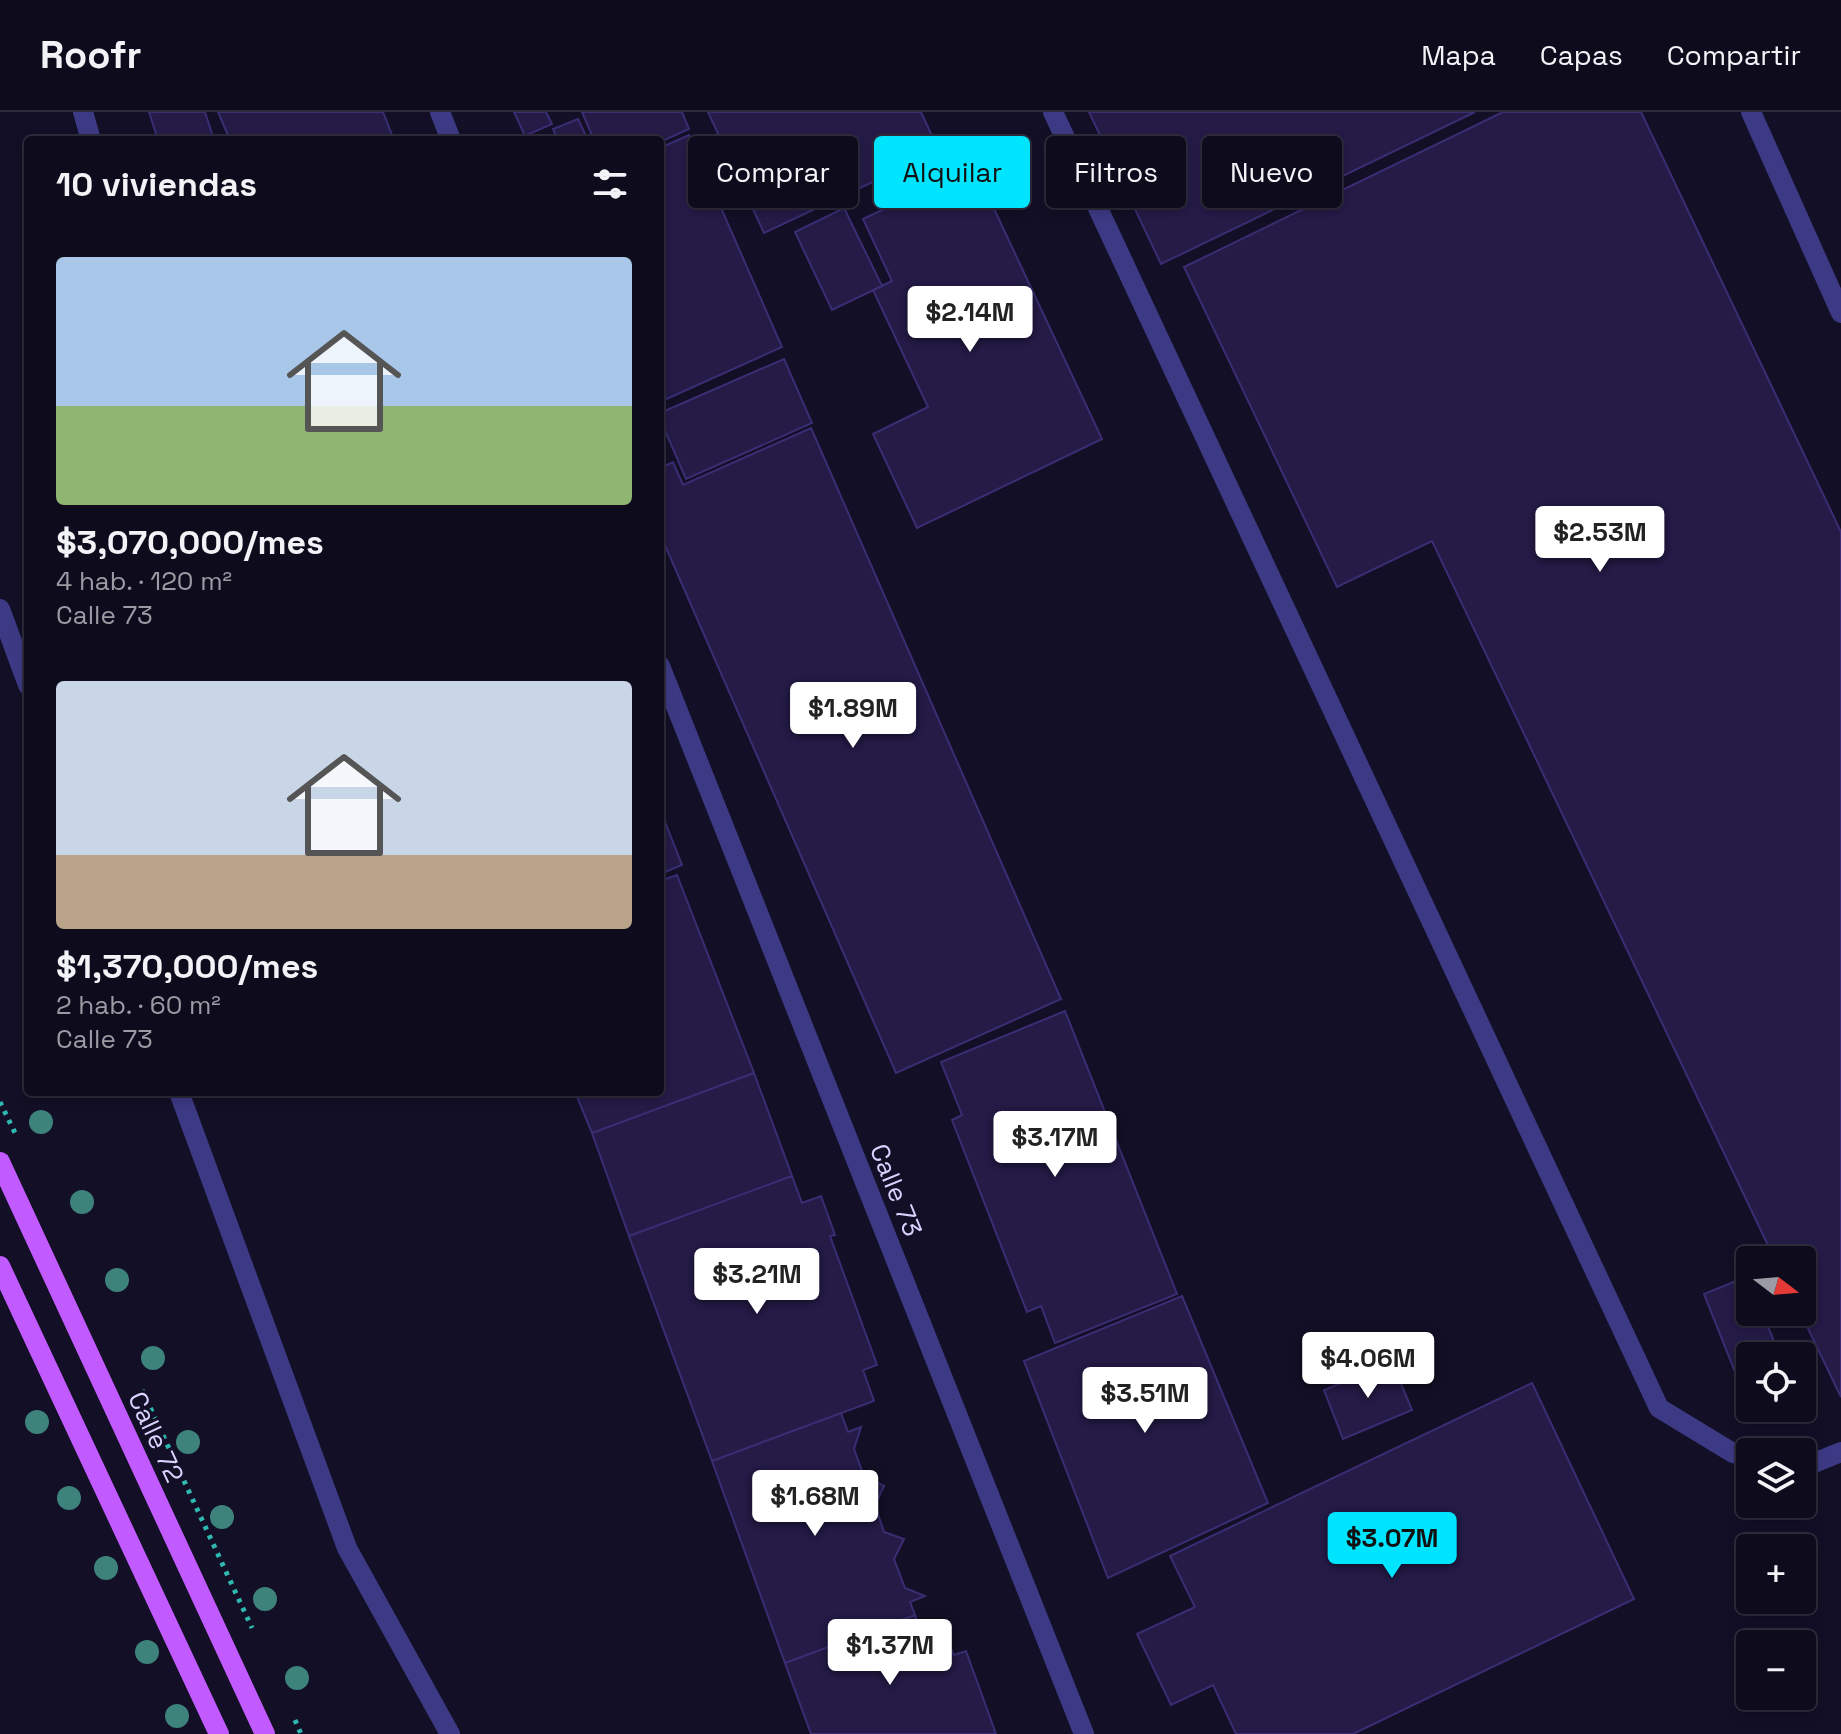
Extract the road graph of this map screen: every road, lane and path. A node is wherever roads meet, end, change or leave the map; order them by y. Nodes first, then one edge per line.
1 (83, 112) edge
2 (440, 112) edge
3 (1053, 112) edge
4 (1751, 112) edge
5 (90, 136) edge
6 (449, 136) edge
7 (1841, 313) edge
8 (0, 609) edge
9 (24, 674) edge
10 (664, 676) edge
11 (180, 1096) edge
12 (0, 1162) edge
13 (0, 1266) edge
14 (1841, 1452) edge
15 (1736, 1454) edge
16 (1816, 1462) edge
17 (219, 1734) edge
18 (265, 1734) edge
19 (450, 1734) edge
20 (1084, 1734) edge

1 - 5 street
2 - 6 street
3 - 15 street
4 - 7 street
8 - 9 street
10 - 20 street, Calle 73
11 - 19 street
12 - 18 main road, Calle 72
13 - 17 main road
14 - 16 street

